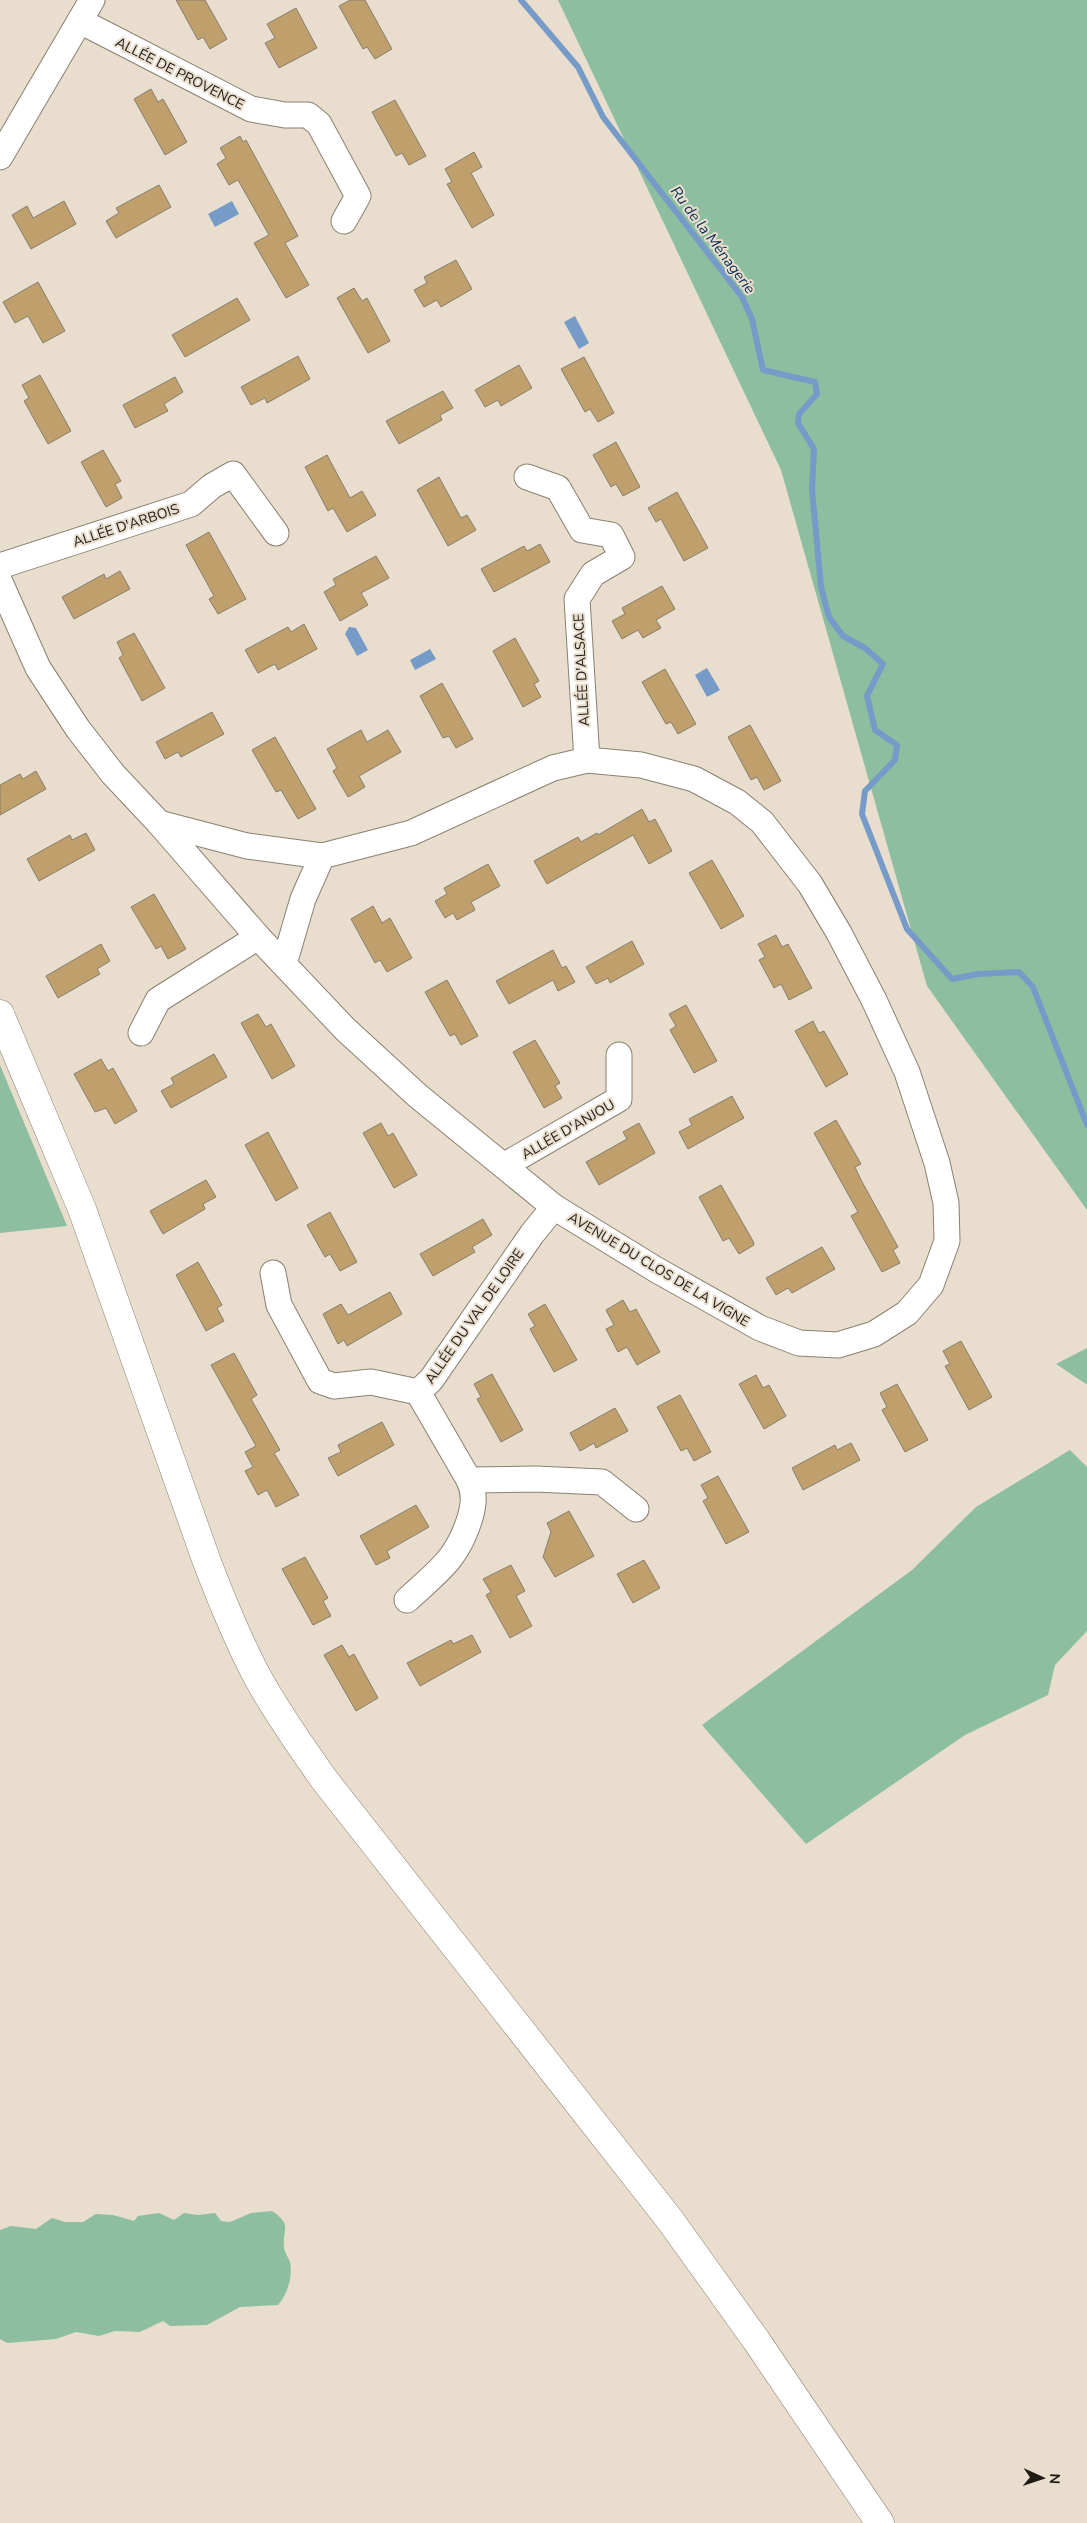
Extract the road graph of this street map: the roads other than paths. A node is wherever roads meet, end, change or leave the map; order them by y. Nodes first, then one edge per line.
1 (86, 10) edge
2 (0, 157) edge
3 (344, 221) dead end
4 (527, 477) dead end
5 (276, 533) dead end
6 (0, 566) edge
7 (0, 582) edge
8 (587, 760) junction
9 (160, 823) junction
10 (322, 856) junction
11 (258, 937) junction
12 (284, 964) junction
13 (0, 1014) edge
14 (141, 1033) dead end
15 (619, 1055) dead end
16 (505, 1165) junction
17 (554, 1207) junction
18 (273, 1273) dead end
19 (418, 1392) junction
20 (469, 1480) junction
21 (636, 1509) dead end
22 (407, 1600) dead end
23 (880, 2523) edge

1 - 2 street
1 - 3 street, ALLÉE DE PROVENCE
4 - 8 street, ALLÉE D'ALSACE
5 - 6 street, ALLÉE D'ARBOIS
7 - 9 street, AVENUE DU CLOS DE LA VIGNE
8 - 10 street, AVENUE DU CLOS DE LA VIGNE
8 - 17 street, AVENUE DU CLOS DE LA VIGNE
9 - 10 street, AVENUE DU CLOS DE LA VIGNE
9 - 11 street, AVENUE DU CLOS DE LA VIGNE
10 - 12 street
11 - 12 street, AVENUE DU CLOS DE LA VIGNE
11 - 14 street
12 - 16 street, AVENUE DU CLOS DE LA VIGNE
13 - 23 street
15 - 16 street, ALLÉE D'ANJOU
16 - 17 street, AVENUE DU CLOS DE LA VIGNE
17 - 19 street, ALLÉE DU VAL DE LOIRE
18 - 19 street, ALLÉE DU VAL DE LOIRE
19 - 20 street
20 - 21 street
20 - 22 street

